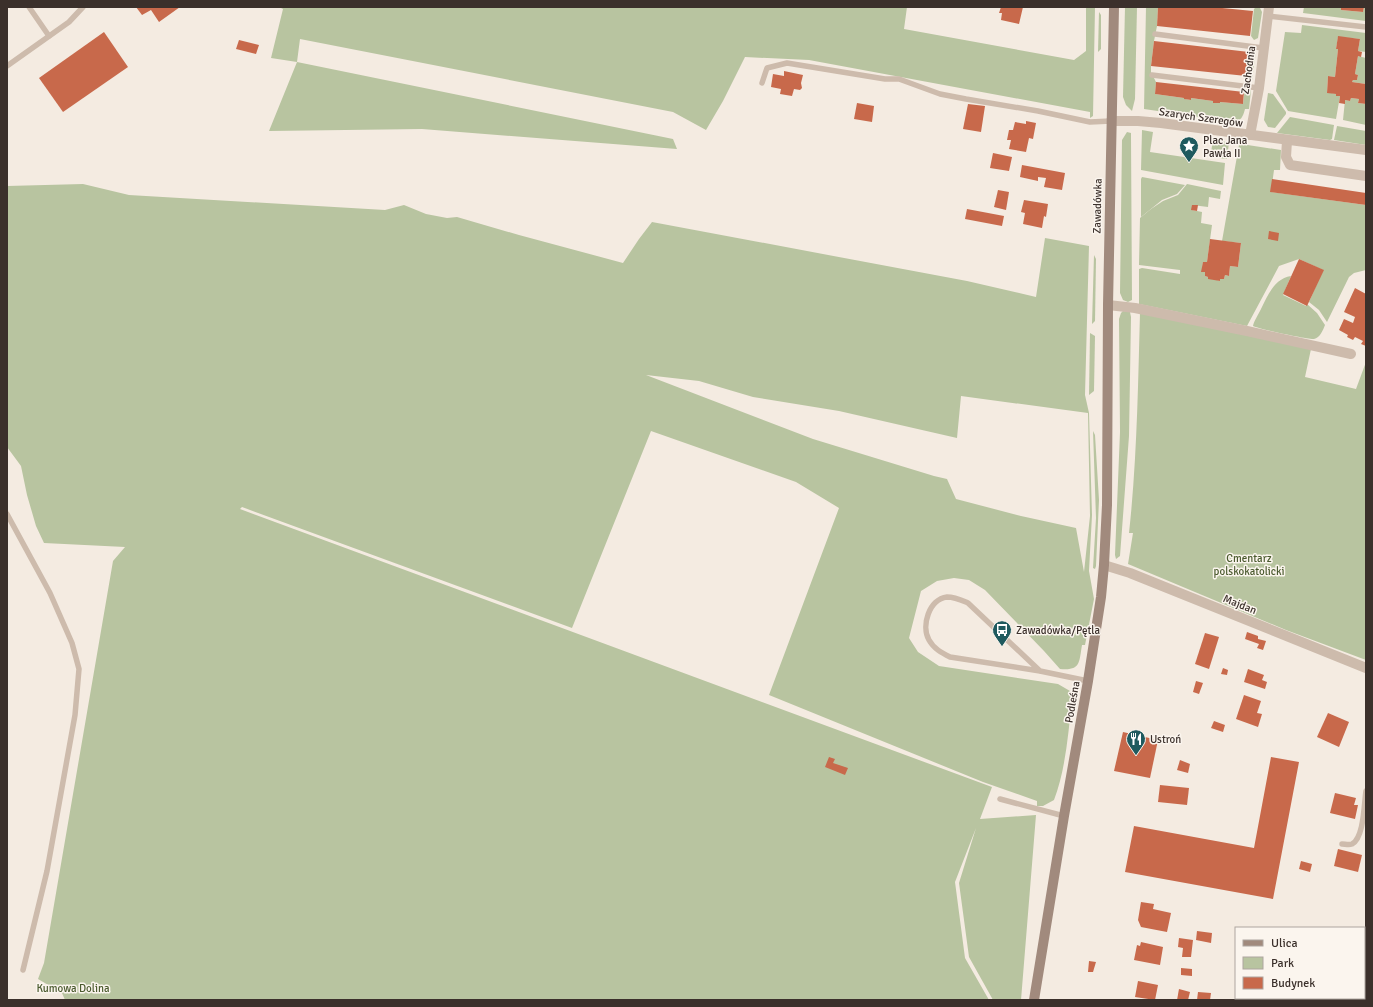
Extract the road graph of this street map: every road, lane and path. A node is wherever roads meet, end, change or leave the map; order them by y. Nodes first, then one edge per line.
1 (29, 7) edge
2 (83, 7) edge
3 (1114, 7) edge
4 (1268, 9) edge
5 (1366, 27) edge
6 (1155, 34) dead end
7 (49, 36) junction
8 (1263, 48) junction
9 (7, 66) edge
10 (1152, 75) dead end
11 (762, 84) dead end
12 (1258, 88) junction
13 (1111, 121) junction
14 (1250, 136) junction
15 (1287, 140) junction
16 (1366, 150) edge
17 (1366, 176) edge
18 (1108, 305) junction
19 (1351, 354) dead end
20 (1107, 406) joint
21 (7, 514) edge
22 (1104, 565) junction
23 (1366, 668) edge
24 (1040, 671) junction
25 (1088, 681) junction
26 (1366, 791) edge
27 (1000, 799) dead end
28 (1064, 816) junction
29 (1342, 844) dead end
30 (23, 970) dead end
31 (1034, 1000) edge

1 - 7 lane
2 - 7 lane
3 - 13 main road, Zawadówka
4 - 5 lane
4 - 8 street, Zachodnia
6 - 8 lane
7 - 9 lane
8 - 12 street, Zachodnia
10 - 12 lane
11 - 13 lane
12 - 14 street, Zachodnia
13 - 14 street, Szarych Szeregów
13 - 18 main road, Zawadówka
14 - 15 street, Szarych Szeregów
15 - 16 street, Szarych Szeregów
15 - 17 street
18 - 19 street
18 - 20 main road, Zawadówka
20 - 22 main road, Podleśna
21 - 30 lane
22 - 23 street, Majdan
22 - 25 main road, Podleśna
24 - 24 lane
24 - 25 lane
25 - 28 main road, Podleśna
26 - 29 lane
27 - 28 lane
28 - 31 main road, Podleśna

